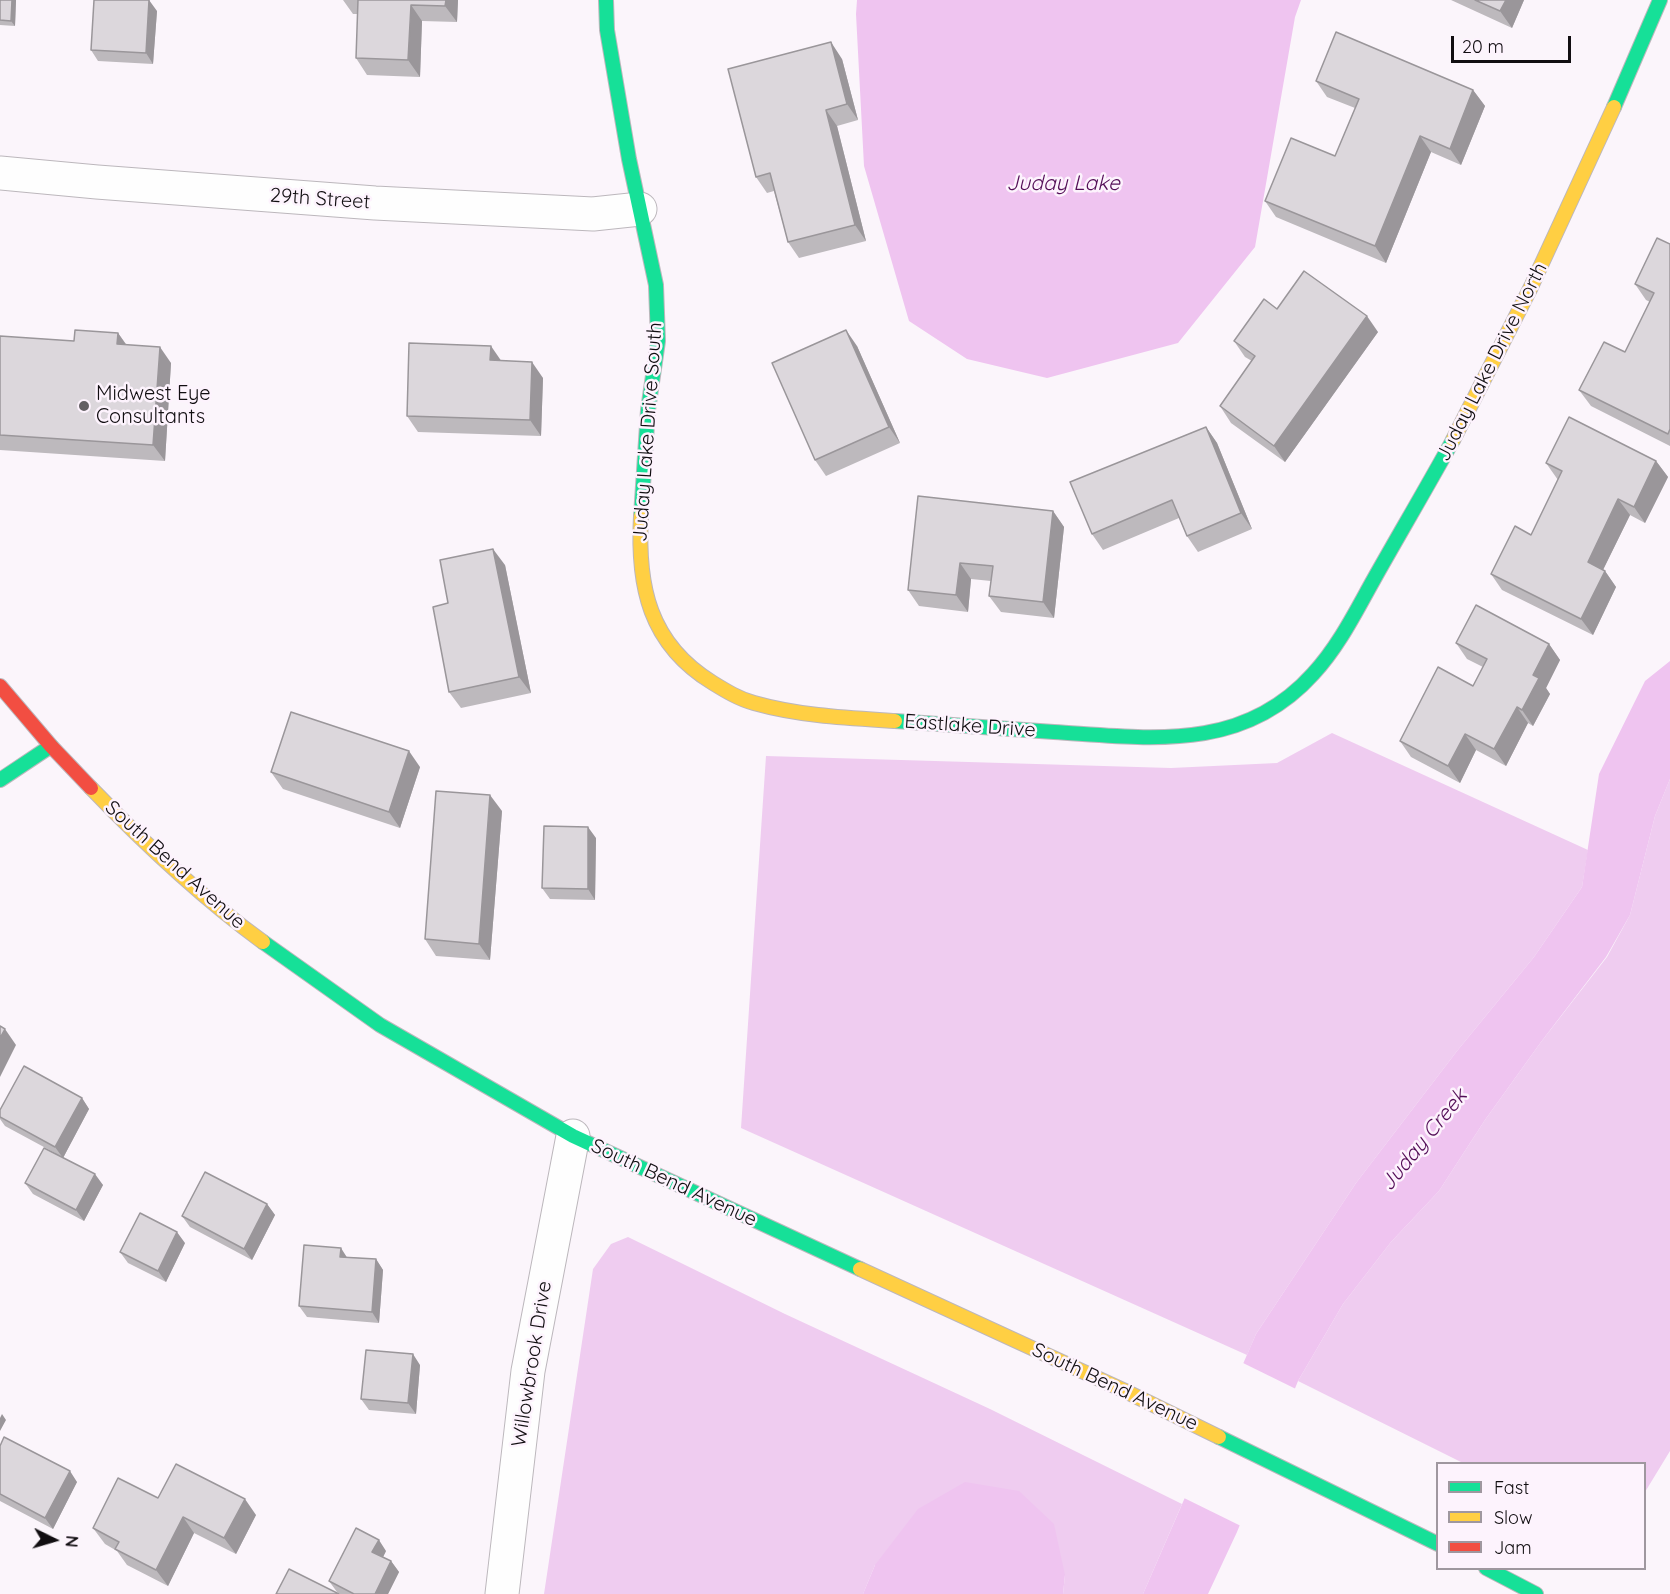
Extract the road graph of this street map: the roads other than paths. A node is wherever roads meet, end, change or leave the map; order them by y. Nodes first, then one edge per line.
1 (606, 0) edge
2 (1660, 0) edge
3 (0, 173) edge
4 (640, 209) junction
5 (670, 645) joint
6 (0, 686) edge
7 (1284, 701) joint
8 (51, 746) junction
9 (0, 780) edge
10 (573, 1136) junction
11 (1436, 1543) edge
12 (1488, 1570) edge
13 (502, 1594) edge
14 (1536, 1594) edge

1 - 4 street, Juday Lake Drive South
2 - 7 street, Juday Lake Drive North
3 - 4 street, 29th Street
4 - 5 street, Juday Lake Drive South
5 - 7 street, Eastlake Drive
6 - 8 street, South Bend Avenue
8 - 9 street
8 - 10 street, South Bend Avenue
10 - 11 street, South Bend Avenue
10 - 13 street, Willowbrook Drive
12 - 14 street

